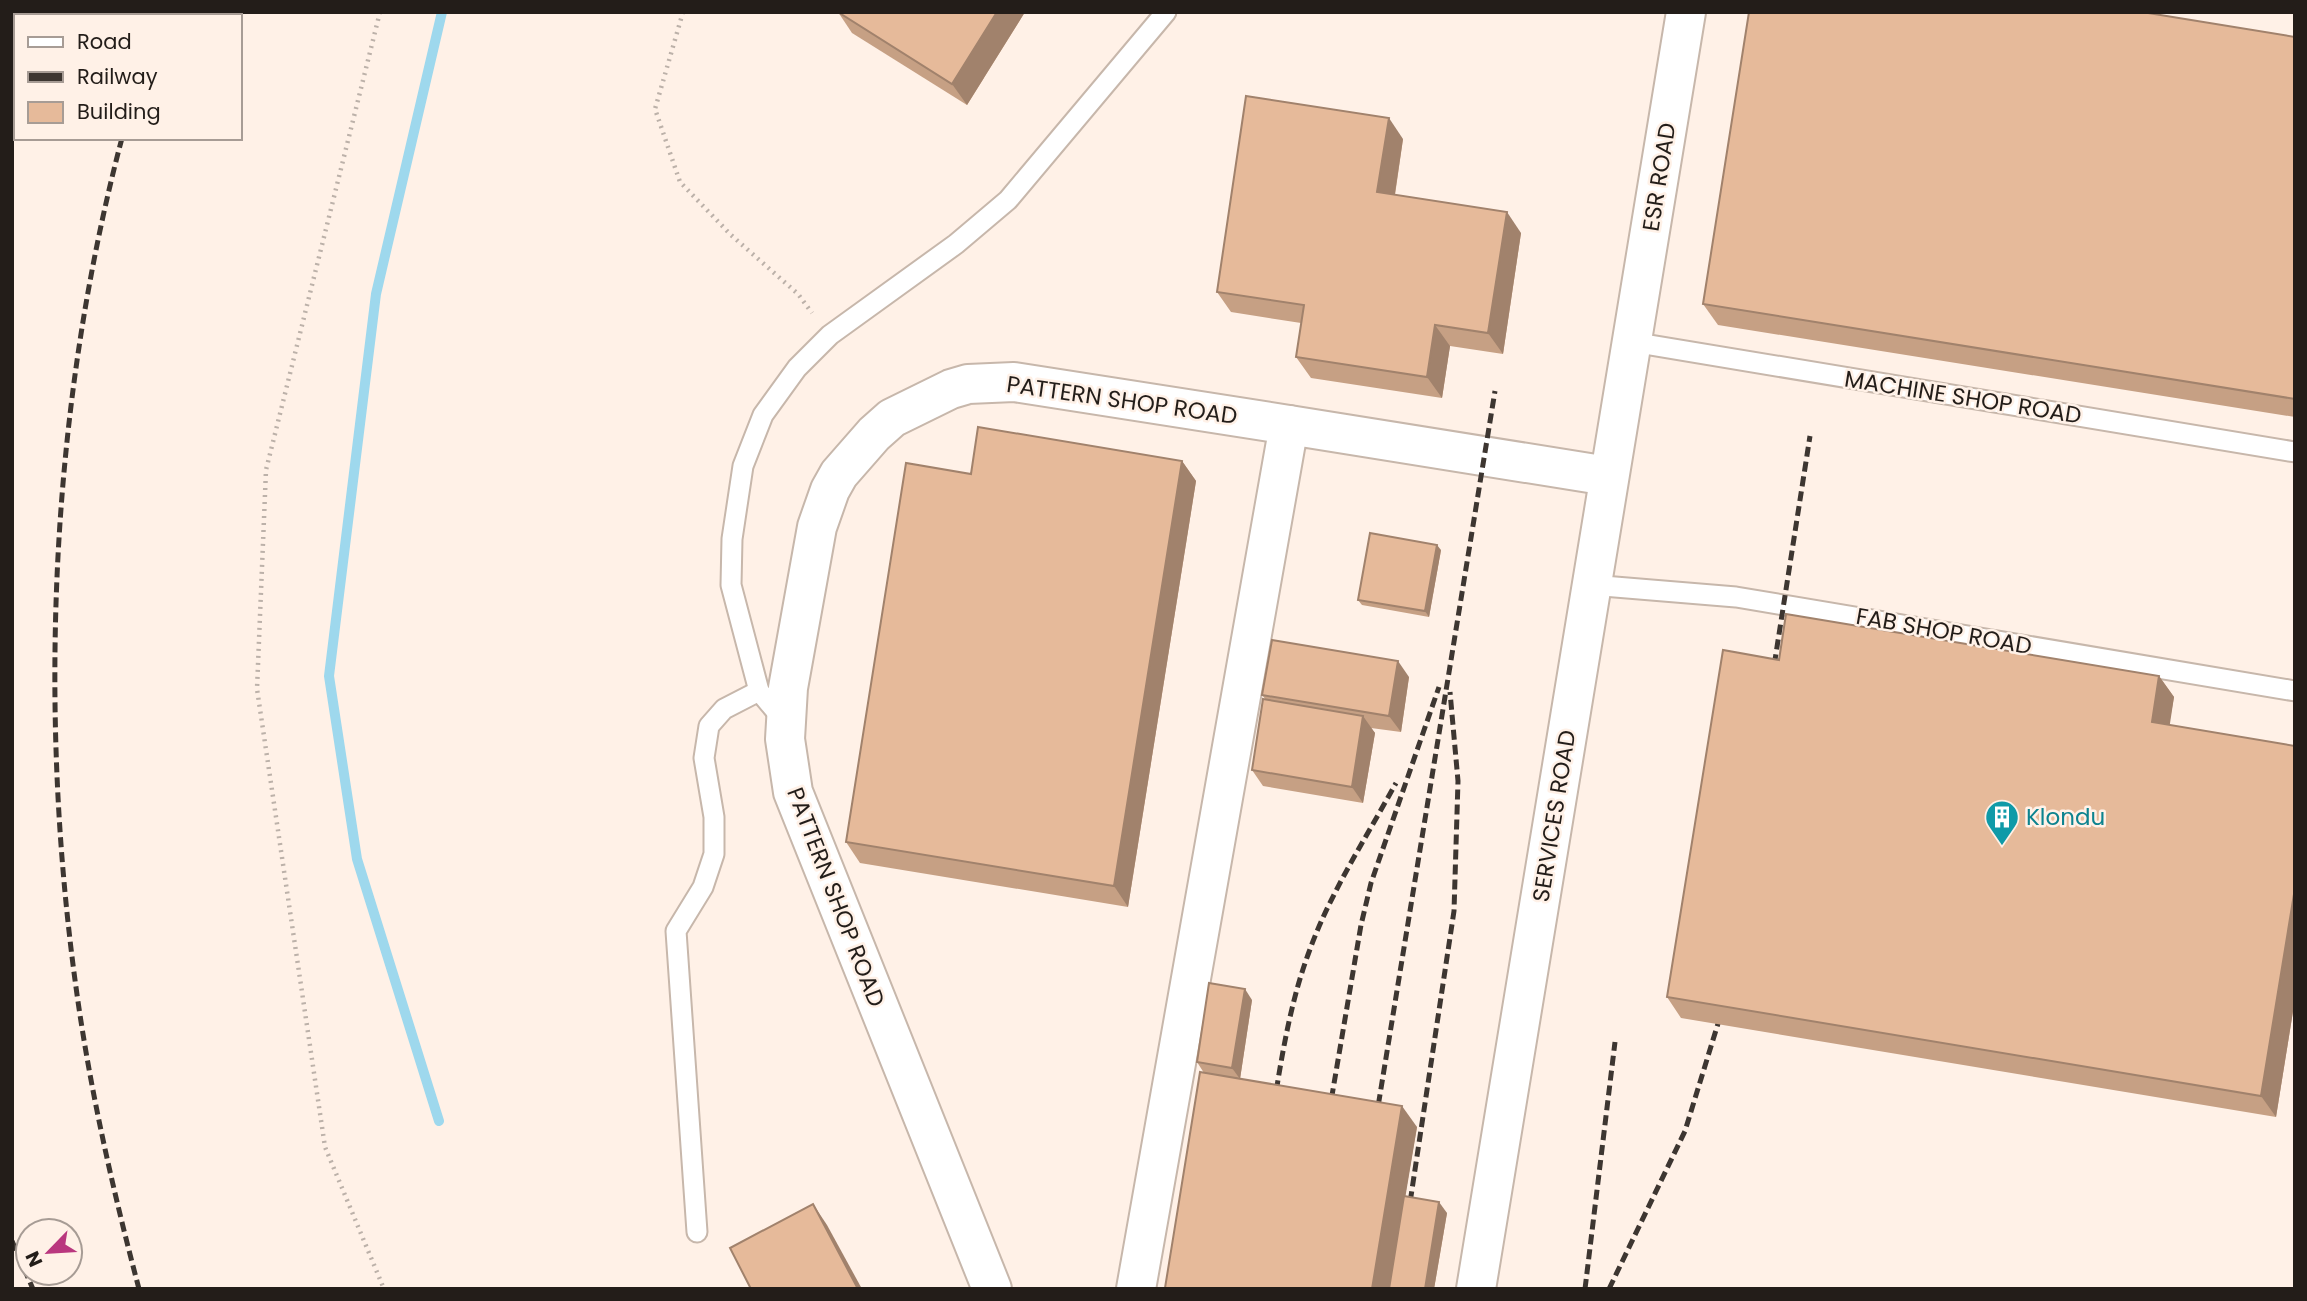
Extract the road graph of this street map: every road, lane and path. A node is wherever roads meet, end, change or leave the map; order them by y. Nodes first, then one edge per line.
1 (380, 12) edge
2 (683, 12) edge
3 (1166, 12) edge
4 (1686, 12) edge
5 (830, 335) junction
6 (1632, 342) junction
7 (1289, 425) junction
8 (2295, 452) edge
9 (1608, 476) junction
10 (1591, 585) junction
11 (759, 691) junction
12 (2295, 691) edge
13 (785, 723) junction
14 (697, 1232) dead end
15 (384, 1289) edge
16 (992, 1289) edge
17 (1136, 1289) edge
18 (1476, 1289) edge

1 - 15 path
2 - 5 path
3 - 5 lane
4 - 6 street, ESR ROAD
5 - 11 lane
6 - 8 lane, MACHINE SHOP ROAD
6 - 9 street, SERVICES ROAD
7 - 9 street, PATTERN SHOP ROAD
7 - 13 street, PATTERN SHOP ROAD
7 - 17 street
9 - 10 street, SERVICES ROAD
10 - 12 lane, FAB SHOP ROAD
10 - 18 street, SERVICES ROAD
11 - 13 lane
11 - 14 lane
13 - 16 street, PATTERN SHOP ROAD

